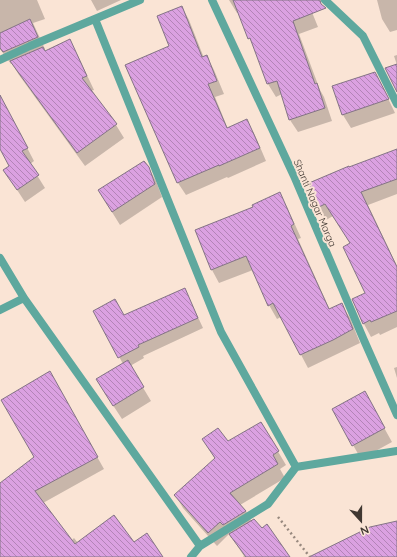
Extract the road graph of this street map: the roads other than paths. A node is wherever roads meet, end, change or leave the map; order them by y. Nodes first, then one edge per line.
1 (140, 0) edge
2 (212, 0) edge
3 (325, 0) edge
4 (95, 20) junction
5 (0, 60) edge
6 (397, 104) edge
7 (0, 258) edge
8 (24, 298) junction
9 (0, 310) edge
10 (397, 415) edge
11 (397, 451) edge
12 (296, 467) junction
13 (200, 546) junction
14 (192, 557) edge

1 - 4 street
2 - 10 street, Shanti Nagar Marga
3 - 6 street
4 - 5 street
4 - 12 street
7 - 8 street
8 - 9 street
8 - 13 street
11 - 12 street
12 - 13 street
13 - 14 street

